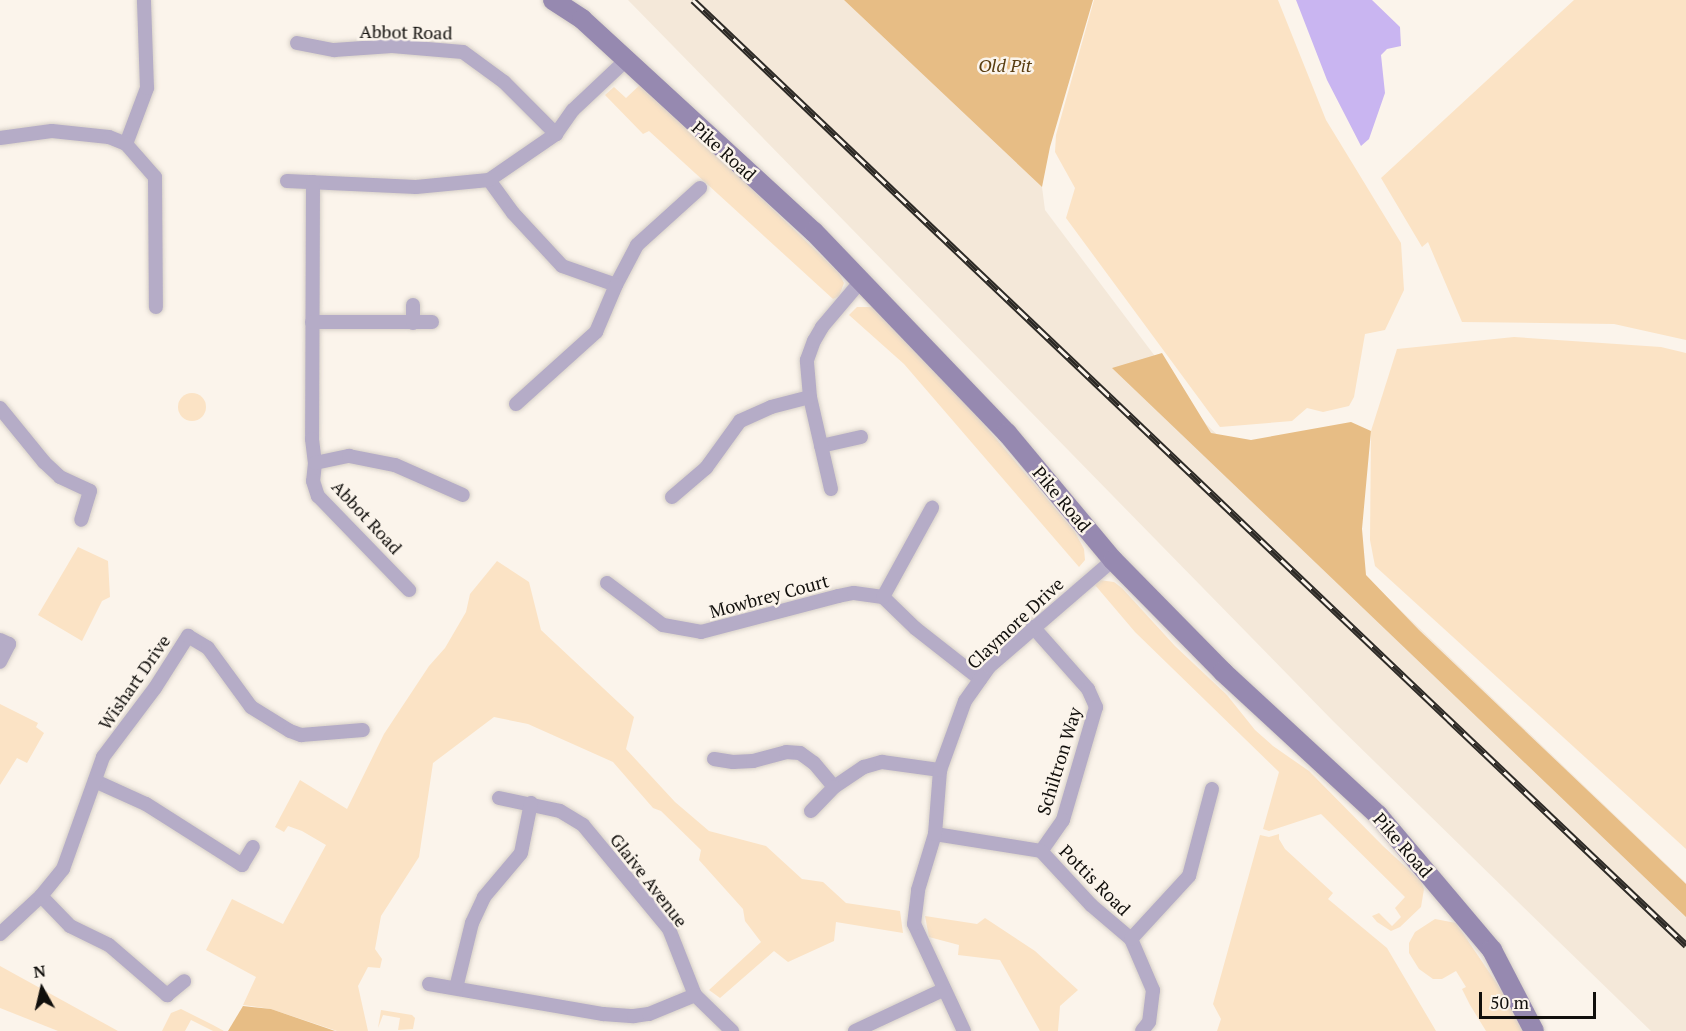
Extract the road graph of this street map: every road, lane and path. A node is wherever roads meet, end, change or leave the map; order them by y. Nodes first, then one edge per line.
1 (144, 0) edge
2 (553, 0) edge
3 (297, 43) dead end
4 (625, 61) junction
5 (556, 134) junction
6 (0, 138) edge
7 (126, 144) junction
8 (489, 180) junction
9 (287, 181) dead end
10 (313, 182) junction
11 (700, 188) dead end
12 (861, 281) junction
13 (616, 285) junction
14 (413, 305) dead end
15 (156, 308) dead end
16 (312, 322) junction
17 (432, 322) dead end
18 (413, 323) junction
19 (810, 398) junction
20 (516, 404) dead end
21 (0, 408) edge
22 (861, 437) dead end
23 (821, 446) junction
24 (315, 463) junction
25 (831, 489) dead end
26 (463, 495) dead end
27 (672, 497) dead end
28 (932, 508) dead end
29 (81, 520) dead end
30 (1113, 560) junction
31 (607, 583) dead end
32 (409, 590) dead end
33 (883, 597) junction
34 (1033, 627) junction
35 (0, 640) edge
36 (0, 662) edge
37 (980, 679) junction
38 (363, 730) dead end
39 (714, 759) dead end
40 (940, 770) junction
41 (95, 781) junction
42 (834, 787) junction
43 (1212, 789) dead end
44 (499, 798) dead end
45 (531, 804) junction
46 (812, 811) dead end
47 (935, 834) junction
48 (253, 847) dead end
49 (1041, 852) junction
50 (242, 865) junction
51 (234, 878) dead end
52 (41, 896) junction
53 (0, 934) edge
54 (1131, 939) junction
55 (184, 981) dead end
56 (429, 984) dead end
57 (456, 988) junction
58 (943, 990) junction
59 (695, 995) junction
60 (732, 1031) edge
61 (855, 1031) edge
62 (964, 1031) edge
63 (1142, 1031) edge
64 (1534, 1031) edge

1 - 7 street
2 - 4 street, Pike Road
3 - 5 street, Abbot Road
4 - 5 street
4 - 12 street, Pike Road
5 - 8 street
6 - 7 street
7 - 15 street
8 - 10 street
8 - 13 street
9 - 10 street
10 - 16 street, Abbot Road
11 - 13 street
12 - 19 street
12 - 30 street, Pike Road
13 - 20 street
14 - 18 street
16 - 18 street
16 - 24 street, Abbot Road
17 - 18 street
19 - 23 street
19 - 27 street
21 - 29 street
22 - 23 street
23 - 25 street
24 - 26 street, Abbot Road
24 - 32 street, Abbot Road
28 - 33 street
30 - 34 street, Claymore Drive
30 - 64 street, Pike Road
31 - 33 street, Mowbrey Court
33 - 37 street
34 - 37 street, Claymore Drive
34 - 49 street, Schiltron Way
35 - 36 street
37 - 40 street, Claymore Drive
38 - 41 street, Wishart Drive
39 - 42 street
40 - 42 street
40 - 47 street, Claymore Drive
41 - 50 street
41 - 52 street, Wishart Drive
42 - 46 street
43 - 54 street
44 - 45 street, Glaive Avenue
45 - 57 street
45 - 59 street, Glaive Avenue
47 - 49 street, Pottis Road
47 - 58 street, Claymore Drive
48 - 50 street
49 - 54 street, Pottis Road
50 - 51 street
52 - 53 street, Wishart Drive
52 - 55 street
54 - 63 street, Pottis Road
56 - 57 street
57 - 59 street
58 - 61 street
58 - 62 street, Claymore Drive
59 - 60 street, Glaive Avenue

